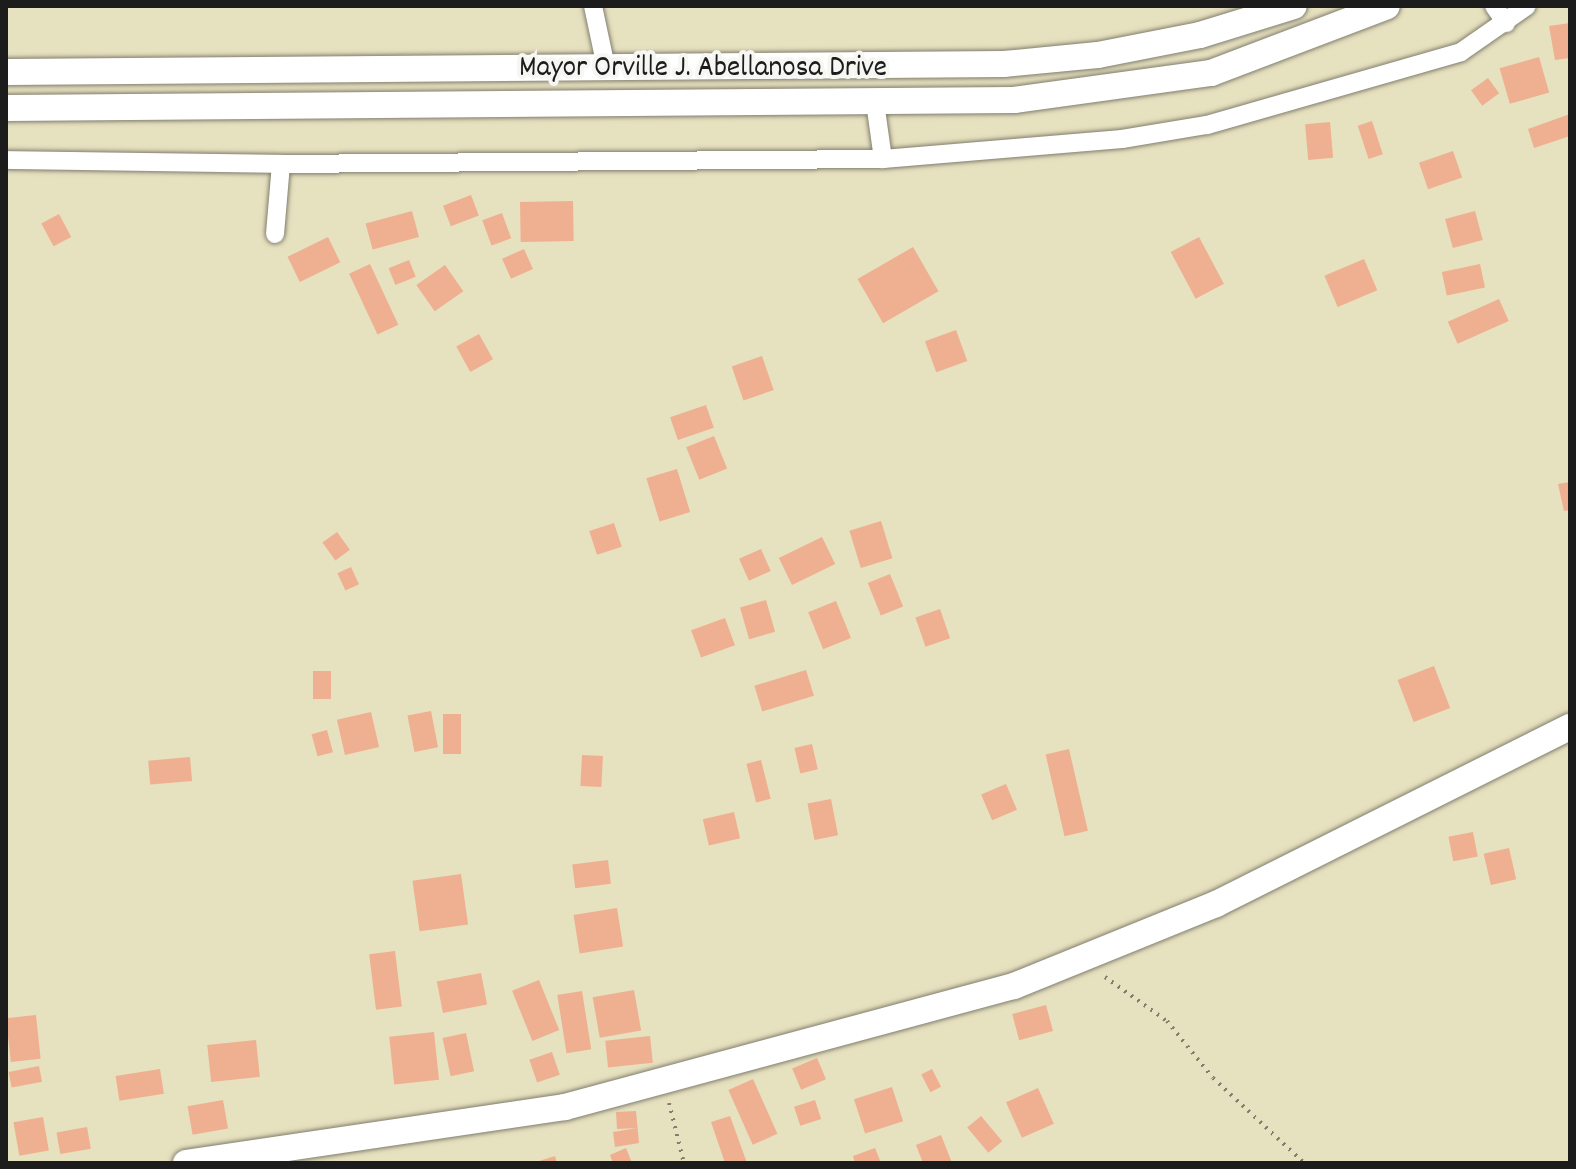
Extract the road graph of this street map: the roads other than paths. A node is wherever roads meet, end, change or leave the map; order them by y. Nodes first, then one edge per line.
1 (593, 6) edge
2 (1294, 6) edge
3 (1387, 6) edge
4 (1494, 6) edge
5 (1527, 6) edge
6 (1506, 23) junction
7 (606, 67) junction
8 (6, 72) edge
9 (875, 102) junction
10 (6, 108) edge
11 (883, 159) junction
12 (6, 160) edge
13 (281, 164) junction
14 (275, 234) dead end
15 (1570, 727) edge
16 (186, 1163) edge

1 - 7 street
2 - 7 main road, Mayor Orville J. Abellanosa Drive
3 - 9 main road, Mayor Orville J. Abellanosa Drive
4 - 6 street
5 - 6 street
6 - 11 street
7 - 8 main road, Mayor Orville J. Abellanosa Drive
9 - 10 main road, Mayor Orville J. Abellanosa Drive
9 - 11 street
11 - 13 street
12 - 13 street
13 - 14 street
15 - 16 main road

